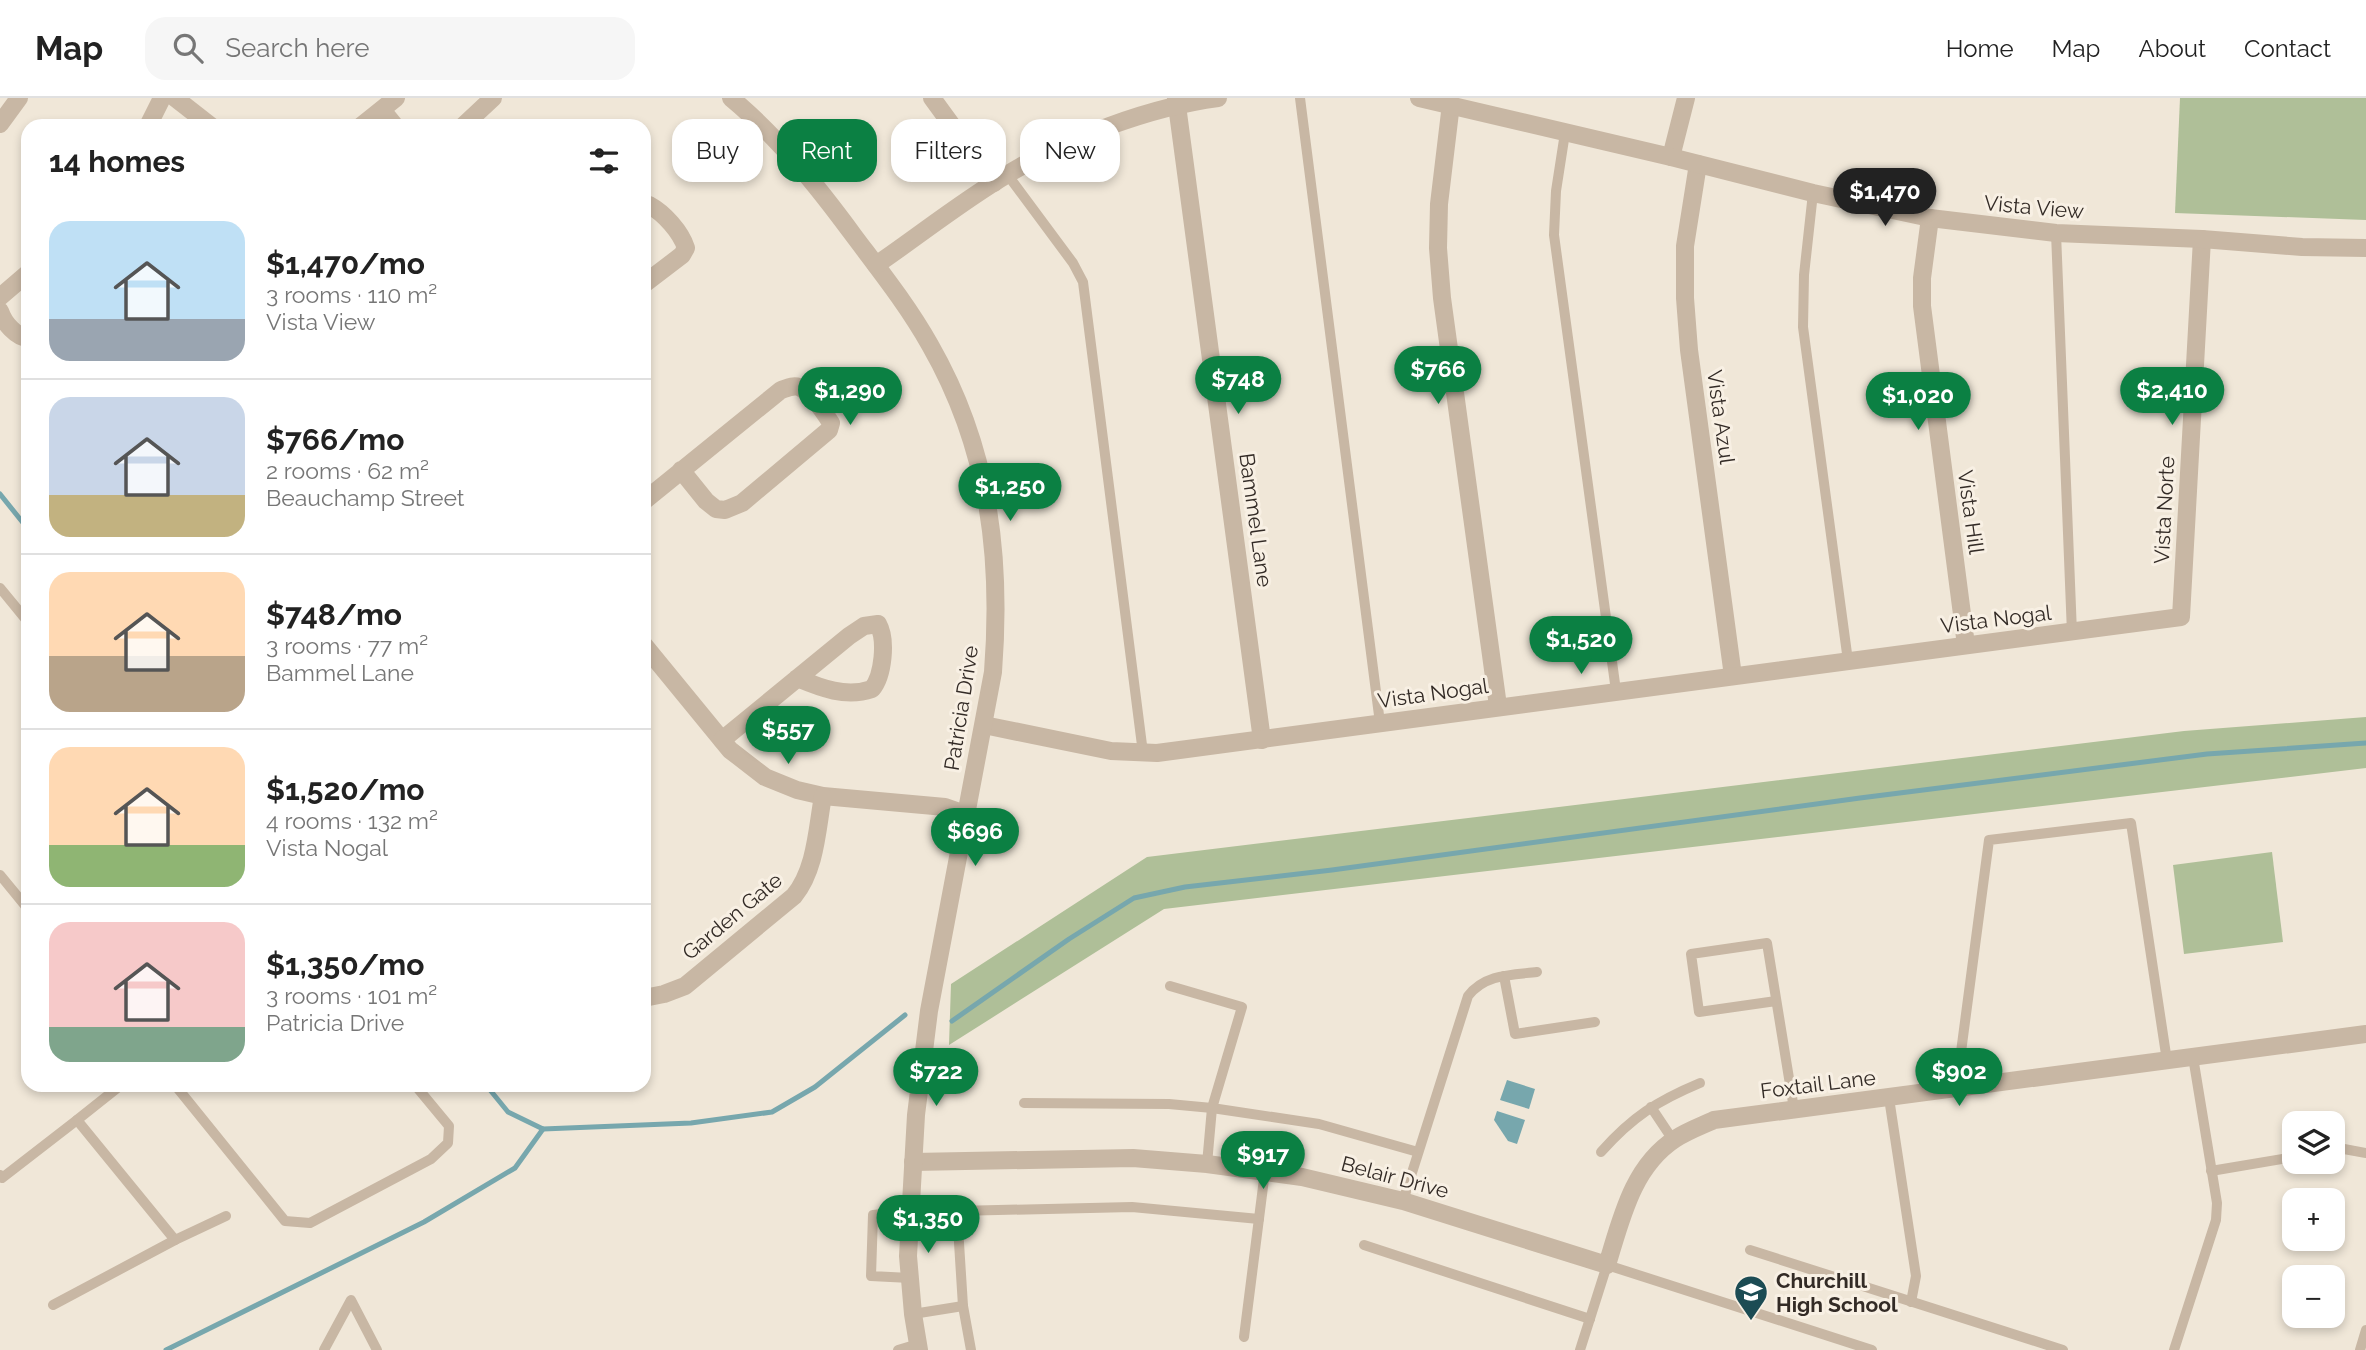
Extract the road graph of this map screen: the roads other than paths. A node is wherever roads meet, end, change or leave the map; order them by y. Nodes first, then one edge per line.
1 (19, 98) edge
2 (162, 98) edge
3 (175, 98) edge
4 (493, 98) edge
5 (731, 98) edge
6 (932, 98) edge
7 (1218, 98) edge
8 (1300, 98) edge
9 (1419, 98) edge
10 (1686, 98) edge
11 (1176, 103) edge
12 (389, 104) edge
13 (1451, 104) junction
14 (152, 119) edge
15 (202, 119) edge
16 (371, 119) edge
17 (470, 119) edge
18 (950, 119) edge
19 (0, 124) edge
20 (1565, 133) junction
21 (1671, 157) junction
22 (1698, 164) junction
23 (1006, 176) edge
24 (997, 182) edge
25 (1004, 182) edge
26 (1813, 193) junction
27 (651, 206) edge
28 (1930, 218) junction
29 (2056, 233) junction
30 (2202, 239) junction
31 (2366, 248) edge
32 (876, 265) junction
33 (21, 279) edge
34 (651, 279) edge
35 (0, 297) edge
36 (0, 311) edge
37 (21, 337) edge
38 (681, 470) junction
39 (651, 495) edge
40 (0, 588) edge
41 (21, 614) edge
42 (2181, 617) joint
43 (2072, 633) junction
44 (1966, 645) junction
45 (651, 660) edge
46 (1848, 661) junction
47 (1733, 676) junction
48 (797, 678) junction
49 (1616, 691) junction
50 (1498, 706) junction
51 (1380, 723) junction
52 (984, 725) junction
53 (722, 740) junction
54 (1262, 740) junction
55 (1143, 753) junction
56 (823, 796) junction
57 (965, 814) junction
58 (0, 875) edge
59 (21, 900) edge
60 (1537, 972) dead end
61 (1504, 976) junction
62 (1170, 986) dead end
63 (651, 997) edge
64 (1776, 1000) junction
65 (1595, 1022) dead end
66 (2366, 1034) edge
67 (2193, 1058) junction
68 (2167, 1061) junction
69 (1700, 1083) dead end
70 (1965, 1088) junction
71 (112, 1092) edge
72 (181, 1092) edge
73 (421, 1092) edge
74 (1889, 1098) junction
75 (1024, 1103) dead end
76 (1651, 1107) junction
77 (1212, 1108) junction
78 (1794, 1109) junction
79 (77, 1120) junction
80 (1673, 1140) junction
81 (2345, 1149) edge
82 (1418, 1152) junction
83 (1601, 1152) dead end
84 (2366, 1153) edge
85 (2282, 1159) edge
86 (913, 1162) junction
87 (1207, 1164) junction
88 (1265, 1171) junction
89 (2211, 1171) junction
90 (0, 1175) edge
91 (1403, 1201) junction
92 (910, 1211) junction
93 (226, 1216) dead end
94 (1259, 1219) junction
95 (175, 1240) junction
96 (1364, 1245) dead end
97 (1750, 1250) dead end
98 (1607, 1265) junction
99 (910, 1278) junction
100 (1911, 1302) junction
101 (53, 1305) dead end
102 (963, 1306) junction
103 (913, 1314) junction
104 (1590, 1319) junction
105 (2366, 1330) edge
106 (1244, 1337) dead end
107 (918, 1347) edge
108 (324, 1350) edge
109 (377, 1350) edge
110 (898, 1350) edge
111 (971, 1350) edge
112 (1580, 1350) edge
113 (1872, 1350) edge
114 (2063, 1350) edge
115 (2174, 1350) edge
116 (2360, 1350) edge

1 - 19 street
2 - 14 street
3 - 15 street
4 - 17 street
5 - 32 street, Patricia Drive
6 - 18 street
7 - 11 street
8 - 51 lane
9 - 13 street, Vista View
10 - 21 street
11 - 23 street
11 - 54 street, Bammel Lane
12 - 16 street
13 - 20 street, Vista View
13 - 50 street
20 - 21 street, Vista View
20 - 49 lane
21 - 22 street, Vista View
22 - 26 street, Vista View
22 - 47 street, Vista Azul
24 - 32 street
25 - 55 lane
26 - 28 street, Vista View
26 - 46 lane
27 - 34 street
28 - 29 street, Vista View
28 - 44 street, Vista Hill
29 - 30 street, Vista View
29 - 43 lane
30 - 31 street, Vista View
30 - 42 street, Vista Norte
32 - 52 street, Patricia Drive
33 - 35 street
36 - 37 street
38 - 38 street
38 - 39 street
40 - 41 lane
42 - 43 street, Vista Nogal
43 - 44 street, Vista Nogal
44 - 46 street, Vista Nogal
45 - 53 street
46 - 47 street, Vista Nogal
47 - 49 street, Vista Nogal
48 - 48 street
48 - 53 street
49 - 50 street, Vista Nogal
50 - 51 street, Vista Nogal
51 - 54 street, Vista Nogal
52 - 55 street, Vista Nogal
52 - 57 street, Patricia Drive
53 - 56 street
54 - 55 street, Vista Nogal
56 - 57 street
56 - 63 street, Garden Gate
57 - 86 street, Patricia Drive
58 - 59 lane
60 - 61 lane
61 - 65 lane
61 - 82 lane
62 - 77 lane
64 - 64 lane
64 - 78 lane
66 - 67 street, Foxtail Lane
67 - 68 street, Foxtail Lane
67 - 89 lane
68 - 70 street, Foxtail Lane
68 - 70 lane
69 - 76 lane
70 - 74 street, Foxtail Lane
71 - 79 lane
72 - 73 lane
74 - 78 street, Foxtail Lane
74 - 100 lane
75 - 77 lane
76 - 80 lane
76 - 83 lane
77 - 82 lane
77 - 87 lane
78 - 80 street, Foxtail Lane
79 - 90 lane
79 - 95 lane
80 - 98 street, Foxtail Lane
81 - 84 lane
82 - 91 lane
85 - 89 lane
86 - 87 street, Belair Drive
86 - 92 street, Patricia Drive
87 - 88 street, Belair Drive
88 - 91 street, Belair Drive
88 - 94 lane
89 - 115 lane
91 - 98 street, Belair Drive
92 - 99 street, Patricia Drive
92 - 99 lane
93 - 95 lane
94 - 102 lane
94 - 106 lane
95 - 101 lane
96 - 104 lane
97 - 100 lane
98 - 104 lane
98 - 113 lane
99 - 103 street, Patricia Drive
100 - 114 lane
102 - 103 lane
102 - 111 lane
103 - 107 street, Patricia Drive
104 - 112 lane
105 - 116 lane
107 - 110 lane
108 - 109 lane

